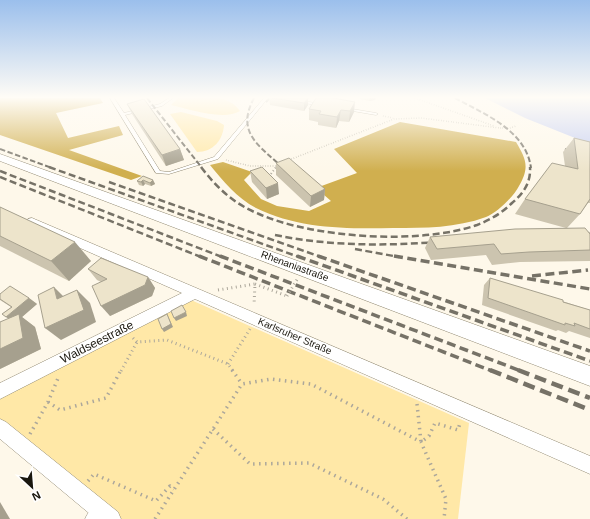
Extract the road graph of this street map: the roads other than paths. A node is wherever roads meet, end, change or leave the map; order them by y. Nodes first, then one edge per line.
1 (127, 122) edge
2 (246, 122) edge
3 (0, 157) edge
4 (22, 218) edge
5 (194, 293) junction
6 (590, 376) edge
7 (0, 391) edge
8 (0, 428) edge
9 (590, 465) edge
10 (100, 515) edge

1 - 2 lane
3 - 6 street, Rhenaniastraße
4 - 5 street, Karlsruher Straße
5 - 7 street, Waldseestraße
5 - 9 street, Karlsruher Straße
8 - 10 street

